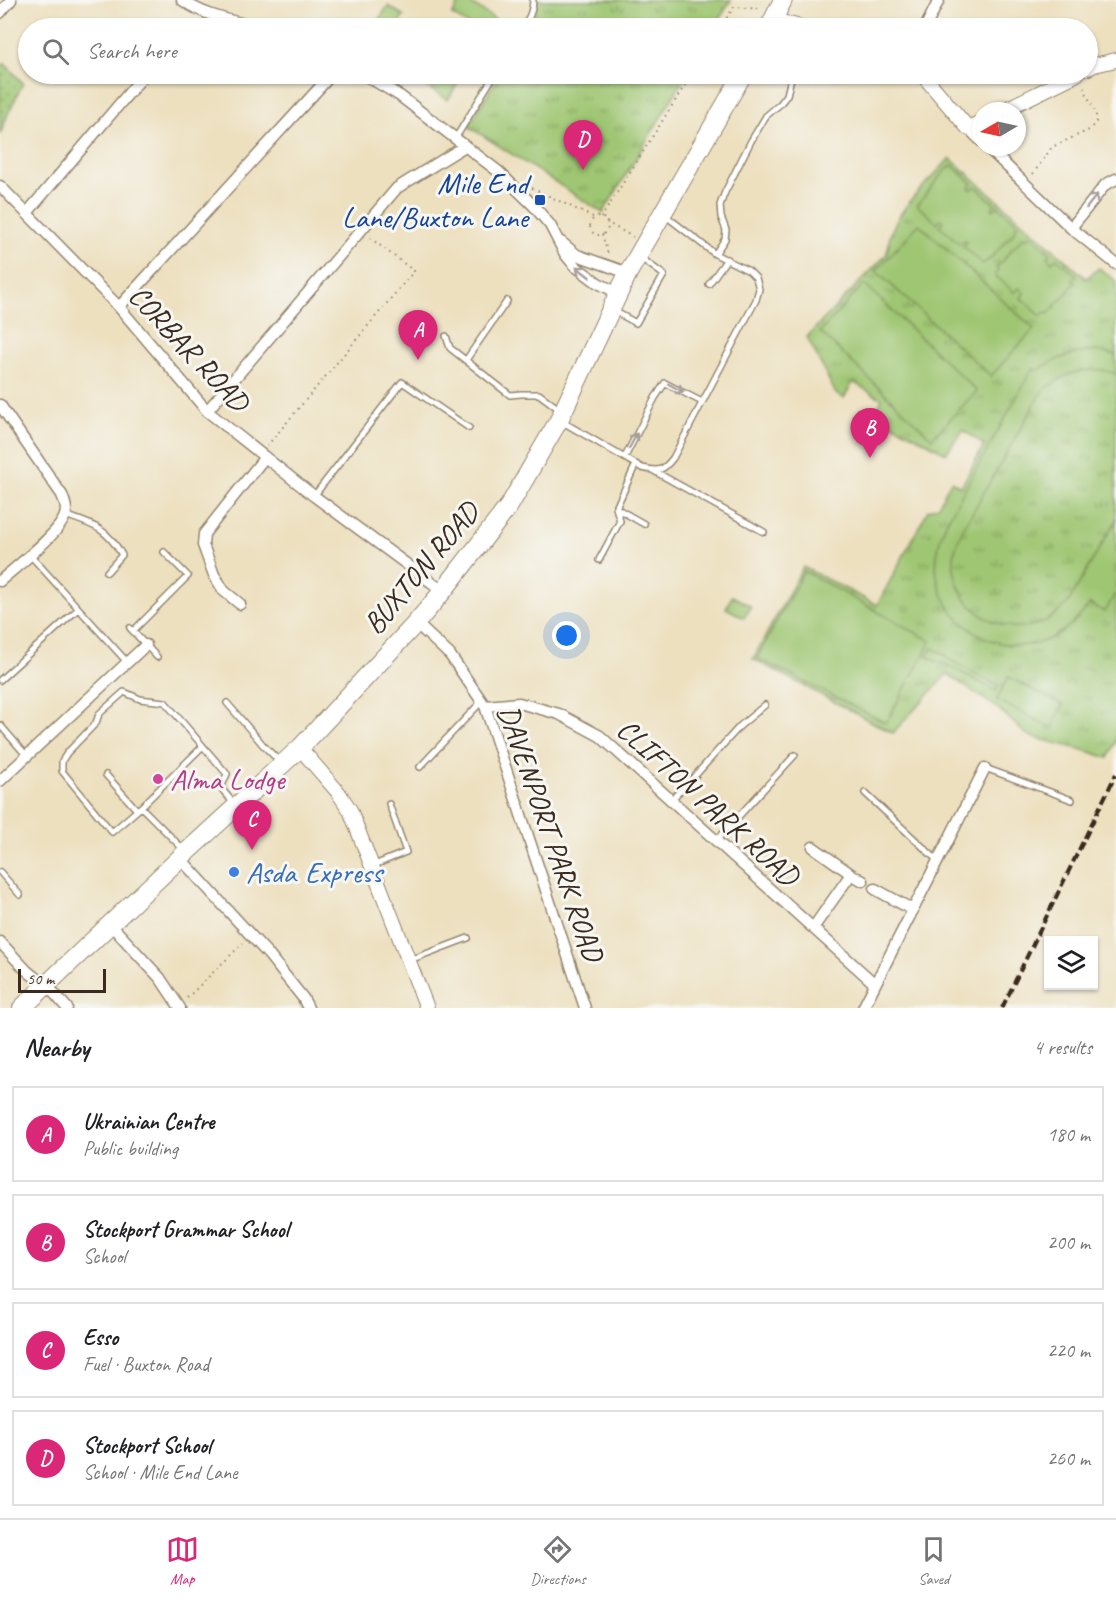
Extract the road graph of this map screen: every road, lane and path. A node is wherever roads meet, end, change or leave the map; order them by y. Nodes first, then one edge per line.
1 (11, 0) edge
2 (182, 0) edge
3 (533, 0) edge
4 (939, 0) edge
5 (0, 13) edge
6 (776, 15) edge
7 (219, 18) edge
8 (529, 18) edge
9 (727, 18) edge
10 (930, 18) edge
11 (1116, 60) edge
12 (1098, 64) edge
13 (137, 84) edge
14 (323, 84) edge
15 (380, 84) edge
16 (489, 84) edge
17 (686, 84) edge
18 (737, 84) edge
19 (790, 84) edge
20 (931, 84) edge
21 (1057, 84) edge
22 (1082, 84) edge
23 (1020, 102) edge
24 (972, 126) edge
25 (968, 128) junction
26 (972, 132) edge
27 (455, 138) junction
28 (465, 147) junction
29 (996, 156) edge
30 (1116, 178) edge
31 (1026, 184) junction
32 (0, 186) edge
33 (531, 187) dead end
34 (27, 213) junction
35 (662, 213) junction
36 (595, 218) junction
37 (601, 218) junction
38 (606, 222) junction
39 (1071, 228) junction
40 (361, 231) junction
41 (602, 234) junction
42 (559, 240) junction
43 (641, 249) junction
44 (602, 254) dead end
45 (715, 254) junction
46 (727, 259) junction
47 (1116, 264) edge
48 (628, 273) junction
49 (709, 284) dead end
50 (507, 301) dead end
51 (614, 302) junction
52 (119, 307) junction
53 (446, 336) dead end
54 (466, 360) junction
55 (702, 402) junction
56 (0, 405) edge
57 (207, 411) junction
58 (561, 416) junction
59 (469, 428) dead end
60 (263, 456) junction
61 (625, 457) junction
62 (636, 464) junction
63 (654, 471) junction
64 (314, 496) junction
65 (616, 508) junction
66 (66, 510) junction
67 (644, 524) dead end
68 (764, 532) dead end
69 (164, 552) dead end
70 (30, 554) junction
71 (599, 560) dead end
72 (107, 572) dead end
73 (0, 581) edge
74 (443, 591) junction
75 (240, 604) dead end
76 (78, 609) junction
77 (416, 623) junction
78 (146, 645) junction
79 (157, 657) dead end
80 (127, 662) junction
81 (0, 680) edge
82 (227, 703) dead end
83 (484, 703) junction
84 (765, 705) dead end
85 (0, 725) edge
86 (203, 746) junction
87 (300, 748) junction
88 (795, 754) dead end
89 (27, 756) junction
90 (283, 764) junction
91 (420, 767) dead end
92 (985, 768) joint
93 (106, 775) dead end
94 (0, 781) edge
95 (865, 792) dead end
96 (671, 800) junction
97 (1072, 800) dead end
98 (389, 804) dead end
99 (236, 807) junction
100 (139, 808) junction
101 (716, 841) junction
102 (813, 847) dead end
103 (183, 855) junction
104 (938, 861) junction
105 (372, 866) junction
106 (0, 872) edge
107 (851, 874) junction
108 (863, 881) dead end
109 (875, 889) dead end
110 (20, 895) dead end
111 (913, 910) junction
112 (110, 924) junction
113 (813, 928) junction
114 (251, 934) junction
115 (468, 939) dead end
116 (0, 942) edge
117 (410, 961) junction
118 (875, 984) junction
119 (45, 986) junction
120 (179, 1007) edge
121 (22, 1008) edge
122 (67, 1008) edge
123 (308, 1008) edge
124 (427, 1008) edge
125 (585, 1008) edge
126 (863, 1008) edge

1 - 5 street
2 - 7 street
3 - 8 lane
4 - 10 street
6 - 9 path
11 - 12 street
13 - 34 street
14 - 52 street
15 - 27 street
16 - 27 lane
17 - 37 path
18 - 35 highway, BUXTON ROAD
19 - 45 lane
20 - 25 street
21 - 23 street
22 - 31 path
24 - 25 street
25 - 26 street
27 - 28 street
28 - 40 street
28 - 42 street
29 - 31 street
39 -> 30 street
31 - 39 street
32 - 34 street, CORBAR ROAD
33 - 36 path
34 - 52 street, CORBAR ROAD
35 - 43 highway, BUXTON ROAD
35 - 45 lane
36 - 37 path
36 - 41 path
37 - 38 path
38 - 41 path
38 - 43 path
39 - 47 street
40 - 57 street
40 - 60 path
41 - 44 path
42 - 48 street
51 -> 42 street
43 - 48 highway, BUXTON ROAD
43 - 51 lane
45 - 46 lane
46 - 49 lane
46 - 55 lane
48 - 51 highway, BUXTON ROAD
50 - 54 lane
51 - 58 highway, BUXTON ROAD
52 - 57 street, CORBAR ROAD
53 - 54 lane
54 - 58 lane
61 -> 55 lane
55 - 63 lane
56 - 66 street
57 - 60 street, CORBAR ROAD
58 - 61 lane
58 - 74 highway, BUXTON ROAD
59 - 64 lane
60 - 64 street, CORBAR ROAD
60 - 75 street
61 - 62 lane
62 - 63 lane
62 - 65 lane
63 - 68 lane
64 - 74 street, CORBAR ROAD
65 - 67 lane
65 - 71 lane
66 - 70 street
66 - 72 lane
69 - 78 lane
70 - 73 street
70 - 76 lane
74 - 77 highway, BUXTON ROAD
76 - 80 lane
76 - 81 lane
77 - 83 street, DAVENPORT PARK ROAD
77 - 87 highway, BUXTON ROAD
78 - 79 lane
78 - 80 street
80 - 89 street
82 - 90 lane
83 - 91 lane
83 - 96 street, CLIFTON PARK ROAD
83 - 125 street, DAVENPORT PARK ROAD
84 - 96 lane
85 - 89 lane
86 - 99 lane
86 - 100 lane
86 - 100 lane
87 - 90 highway, BUXTON ROAD
87 - 105 street
88 - 101 lane
89 - 94 street
90 - 99 highway, BUXTON ROAD
92 - 97 lane
92 - 104 street
93 - 100 lane
95 - 104 lane
96 - 101 street, CLIFTON PARK ROAD
98 - 105 lane
99 - 103 highway, BUXTON ROAD
100 - 103 lane
101 - 113 street, CLIFTON PARK ROAD
102 - 107 street
103 - 112 highway, BUXTON ROAD
103 - 114 street
104 - 111 street
105 - 117 street
106 - 110 lane
107 - 108 street
107 - 113 street
109 - 111 street
111 - 118 street
112 - 119 highway, BUXTON ROAD
112 - 120 street
113 - 118 street, CLIFTON PARK ROAD
114 - 120 path
114 - 123 street
115 - 117 lane
116 - 119 street
117 - 124 street
118 - 126 street
119 - 121 highway, BUXTON ROAD
119 - 122 street

